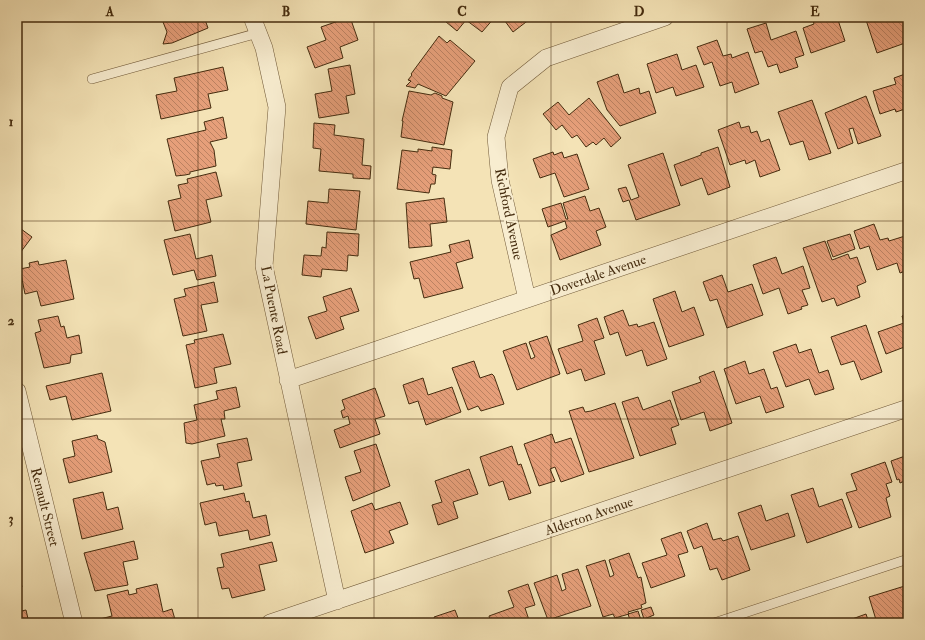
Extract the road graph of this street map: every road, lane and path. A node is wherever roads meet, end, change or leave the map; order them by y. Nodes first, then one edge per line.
1 (252, 17) edge
2 (665, 17) edge
3 (258, 33) junction
4 (92, 79) dead end
5 (908, 170) edge
6 (527, 299) junction
7 (288, 380) junction
8 (17, 391) edge
9 (908, 408) edge
10 (908, 559) edge
11 (337, 601) junction
12 (74, 623) edge
13 (270, 623) edge
14 (714, 623) edge

1 - 3 street, La Puente Road
2 - 6 street, Richford Avenue
3 - 4 lane
3 - 7 street, La Puente Road
5 - 6 street, Doverdale Avenue
6 - 7 street, Doverdale Avenue
7 - 11 street, La Puente Road
8 - 12 street, Renault Street
9 - 11 street, Alderton Avenue
10 - 14 lane
11 - 13 street, Alderton Avenue

